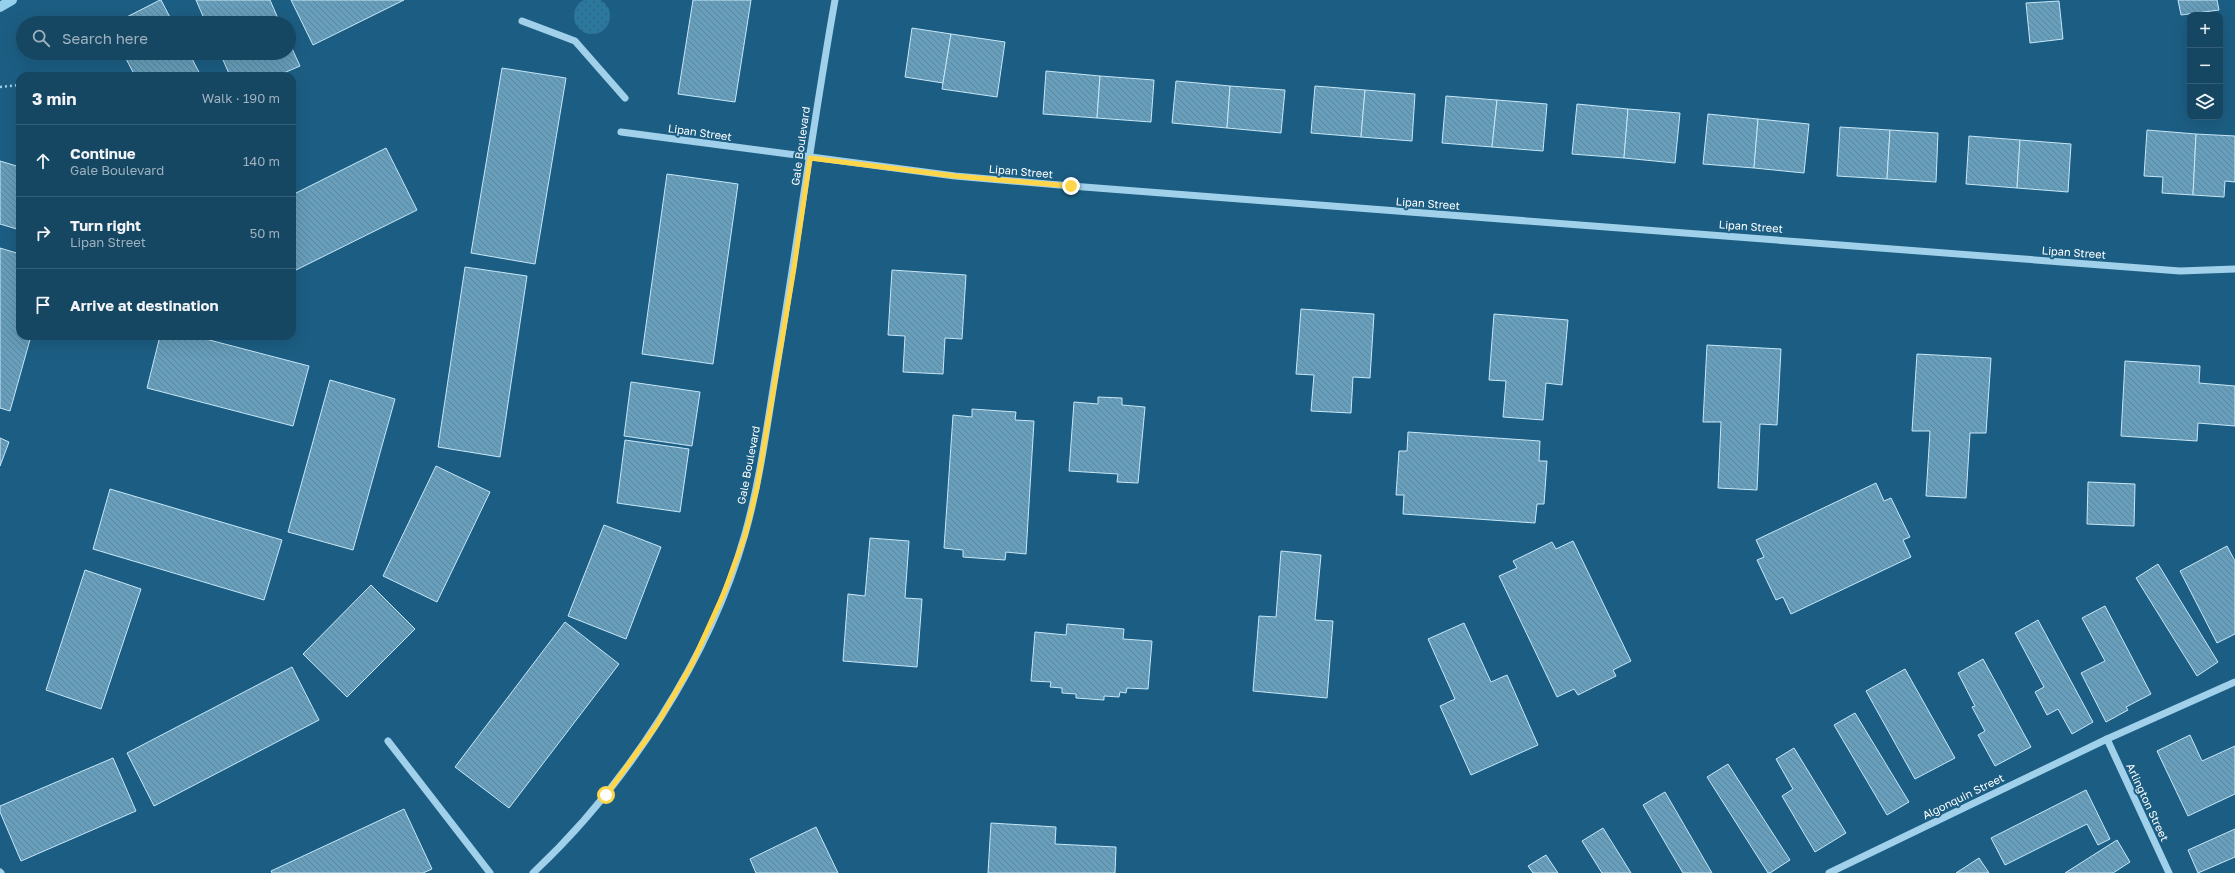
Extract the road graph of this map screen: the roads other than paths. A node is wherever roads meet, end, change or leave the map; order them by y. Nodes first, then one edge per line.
1 (835, 0) edge
2 (522, 21) dead end
3 (625, 98) dead end
4 (621, 132) dead end
5 (810, 158) junction
6 (2235, 269) edge
7 (2235, 682) edge
8 (2107, 739) junction
9 (388, 741) dead end
10 (1844, 870) edge
11 (490, 873) edge
12 (533, 873) edge
13 (1829, 873) edge
14 (2169, 873) edge

1 - 5 street, Gale Boulevard
2 - 3 street
4 - 5 street, Lipan Street
5 - 6 street, Lipan Street
5 - 12 street, Gale Boulevard
7 - 8 street, Algonquin Street
8 - 10 street, Algonquin Street
8 - 14 street, Arlington Street
9 - 11 street
10 - 13 street, Algonquin Street

